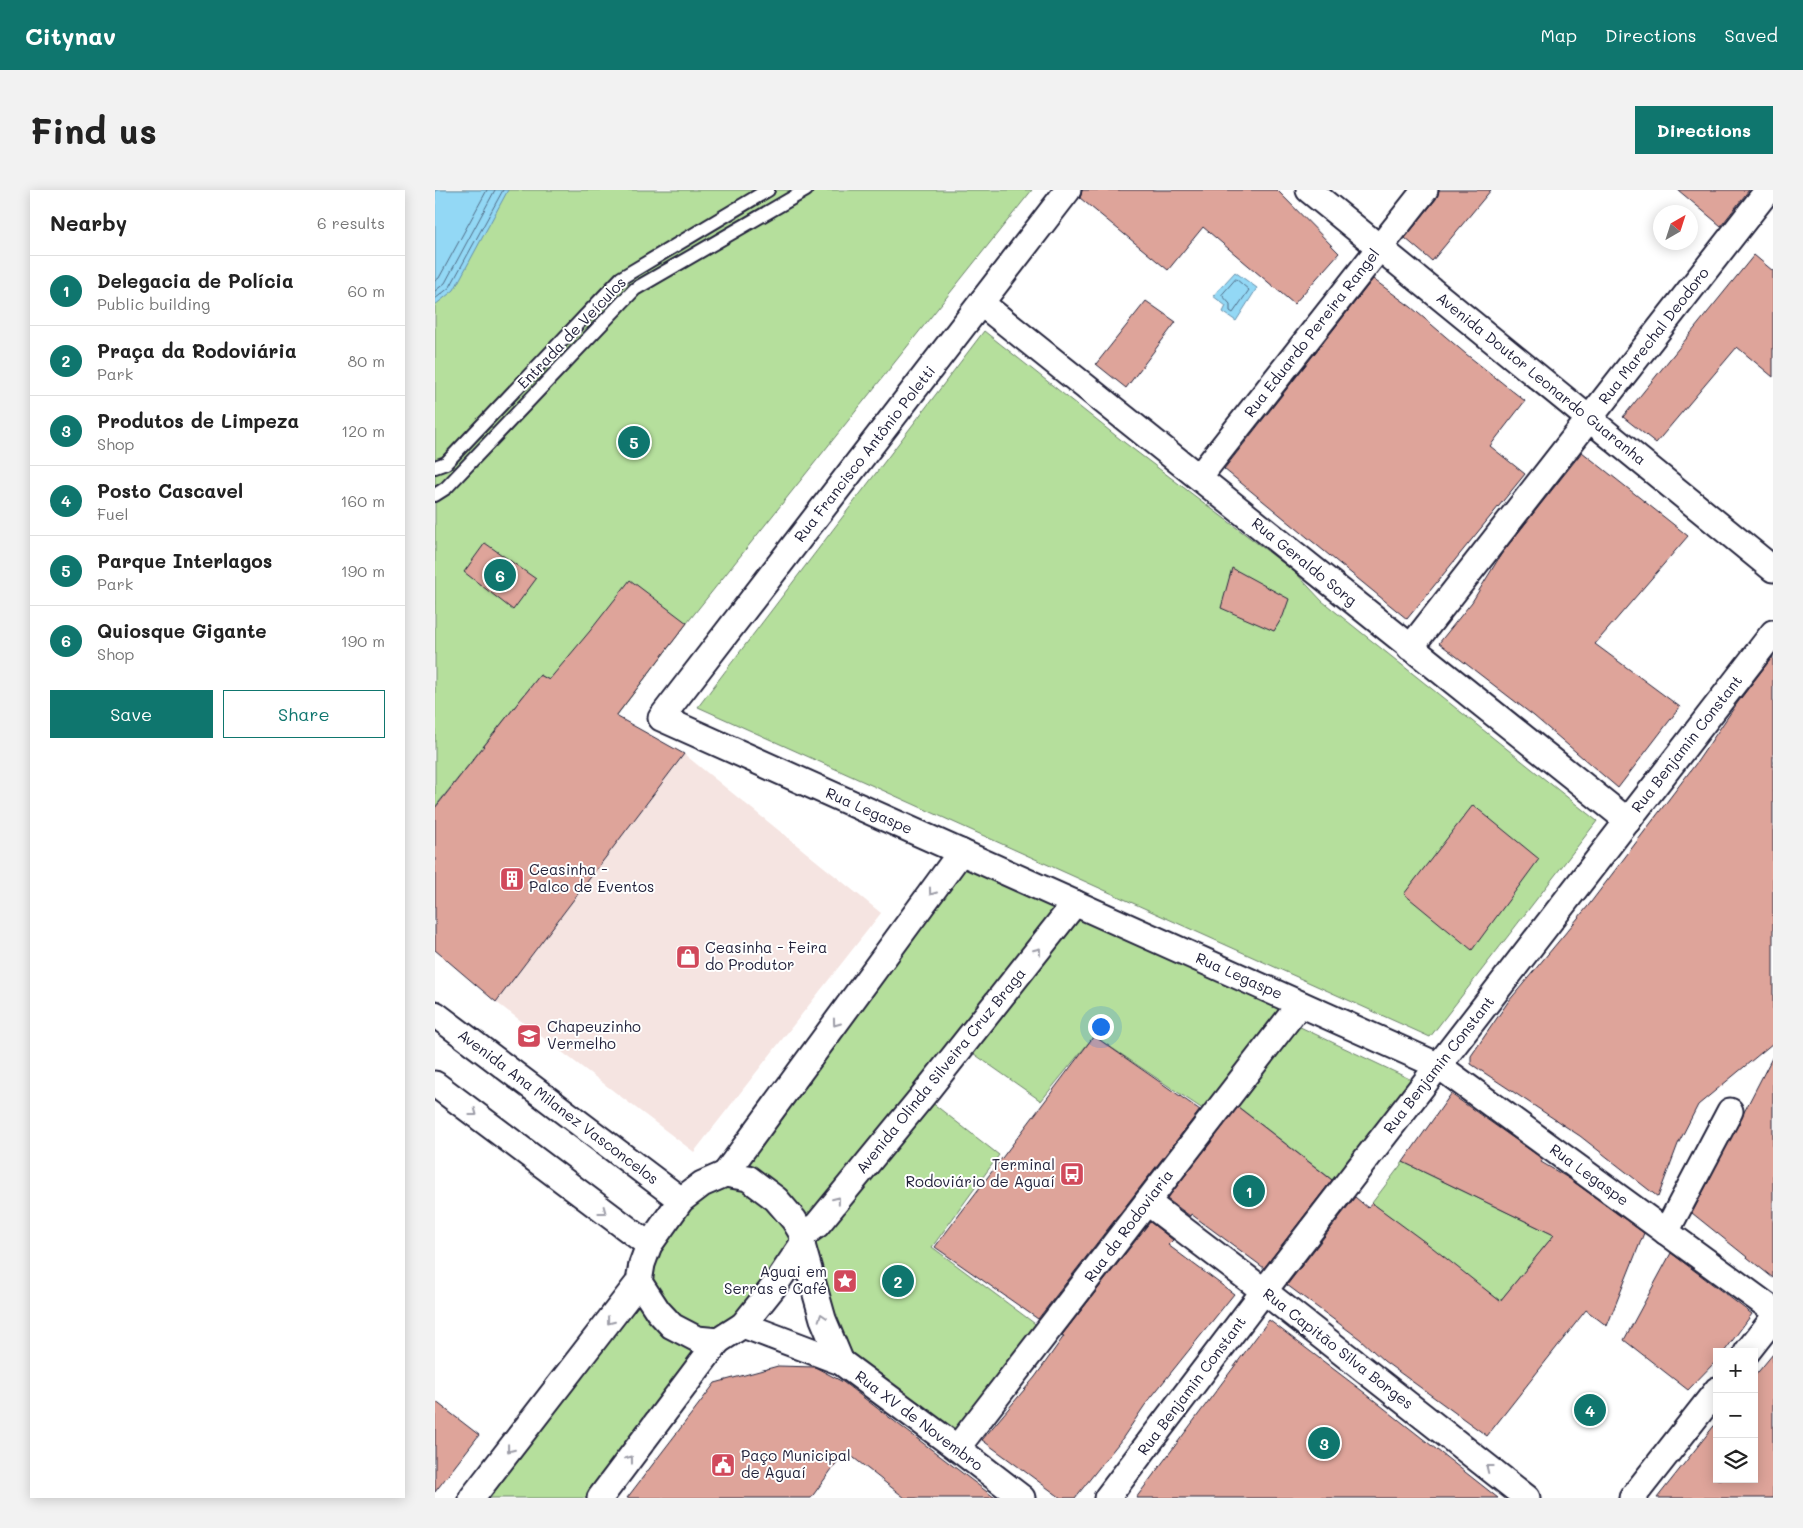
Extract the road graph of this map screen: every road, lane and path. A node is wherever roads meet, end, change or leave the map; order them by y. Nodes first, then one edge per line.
1 (768, 190) edge
2 (806, 190) edge
3 (1068, 190) edge
4 (1309, 190) edge
5 (1425, 190) edge
6 (1768, 190) edge
7 (1379, 248) junction
8 (981, 303) junction
9 (1590, 419) junction
10 (435, 467) edge
11 (1199, 477) junction
12 (435, 495) edge
13 (1773, 569) edge
14 (1773, 633) edge
15 (1410, 648) junction
16 (661, 718) joint
17 (1628, 821) junction
18 (961, 852) junction
19 (1075, 903) junction
20 (1300, 1004) junction
21 (435, 1014) edge
22 (1439, 1066) junction
23 (435, 1084) edge
24 (1730, 1111) dead end
25 (725, 1174) junction
26 (681, 1200) junction
27 (1147, 1202) junction
28 (1666, 1232) junction
29 (803, 1240) junction
30 (649, 1245) junction
31 (639, 1282) junction
32 (1264, 1291) junction
33 (1773, 1310) edge
34 (1773, 1319) edge
35 (743, 1325) junction
36 (718, 1342) junction
37 (1750, 1348) edge
38 (841, 1362) junction
39 (1715, 1393) edge
40 (957, 1448) junction
41 (472, 1498) edge
42 (600, 1498) edge
43 (1022, 1498) edge
44 (1107, 1498) edge
45 (1527, 1498) edge
46 (1632, 1498) edge

1 - 10 lane, Entrada de Veículos
2 - 12 lane, Entrada de Veículos
3 - 8 street, Rua Francisco Antônio Poletti
4 - 7 street, Avenida Doutor Leonardo Guaranha
5 - 7 street, Rua Eduardo Pereira Rangel
6 - 9 street, Rua Marechal Deodoro
7 - 9 street, Avenida Doutor Leonardo Guaranha
7 - 11 street, Rua Eduardo Pereira Rangel
8 - 11 street, Rua Geraldo Sorg
8 - 16 street, Rua Francisco Antônio Poletti
9 - 13 street, Avenida Doutor Leonardo Guaranha
9 - 15 street, Rua Marechal Deodoro
11 - 15 street, Rua Geraldo Sorg
14 - 17 street, Rua Benjamin Constant
15 - 17 street, Rua Geraldo Sorg
16 - 18 street, Rua Legaspe
17 - 22 street, Rua Benjamin Constant
18 - 19 street, Rua Legaspe
18 -> 25 street
19 - 20 street, Rua Legaspe
29 -> 19 street, Avenida Olinda Silveira Cruz Braga
20 - 22 street, Rua Legaspe
20 - 27 street, Rua da Rodoviaria
21 - 26 street, Avenida Ana Milanez Vasconcelos
22 - 28 street, Rua Legaspe
22 - 32 street, Rua Benjamin Constant
23 -> 30 street
24 - 28 street
25 - 26 street
25 - 29 street
26 - 30 street
27 - 32 street, Rua Capitão Silva Borges
27 - 40 street, Rua da Rodoviaria
28 - 33 street, Rua Legaspe
29 - 35 street
38 -> 29 street
30 - 31 street
31 - 36 street
31 -> 41 street
32 - 44 street, Rua Benjamin Constant
45 -> 32 street, Rua Capitão Silva Borges
34 - 37 street
35 - 36 street
35 - 38 street
42 -> 36 street
38 - 40 street, Rua XV de Novembro
39 - 46 street
40 - 43 street, Rua XV de Novembro

